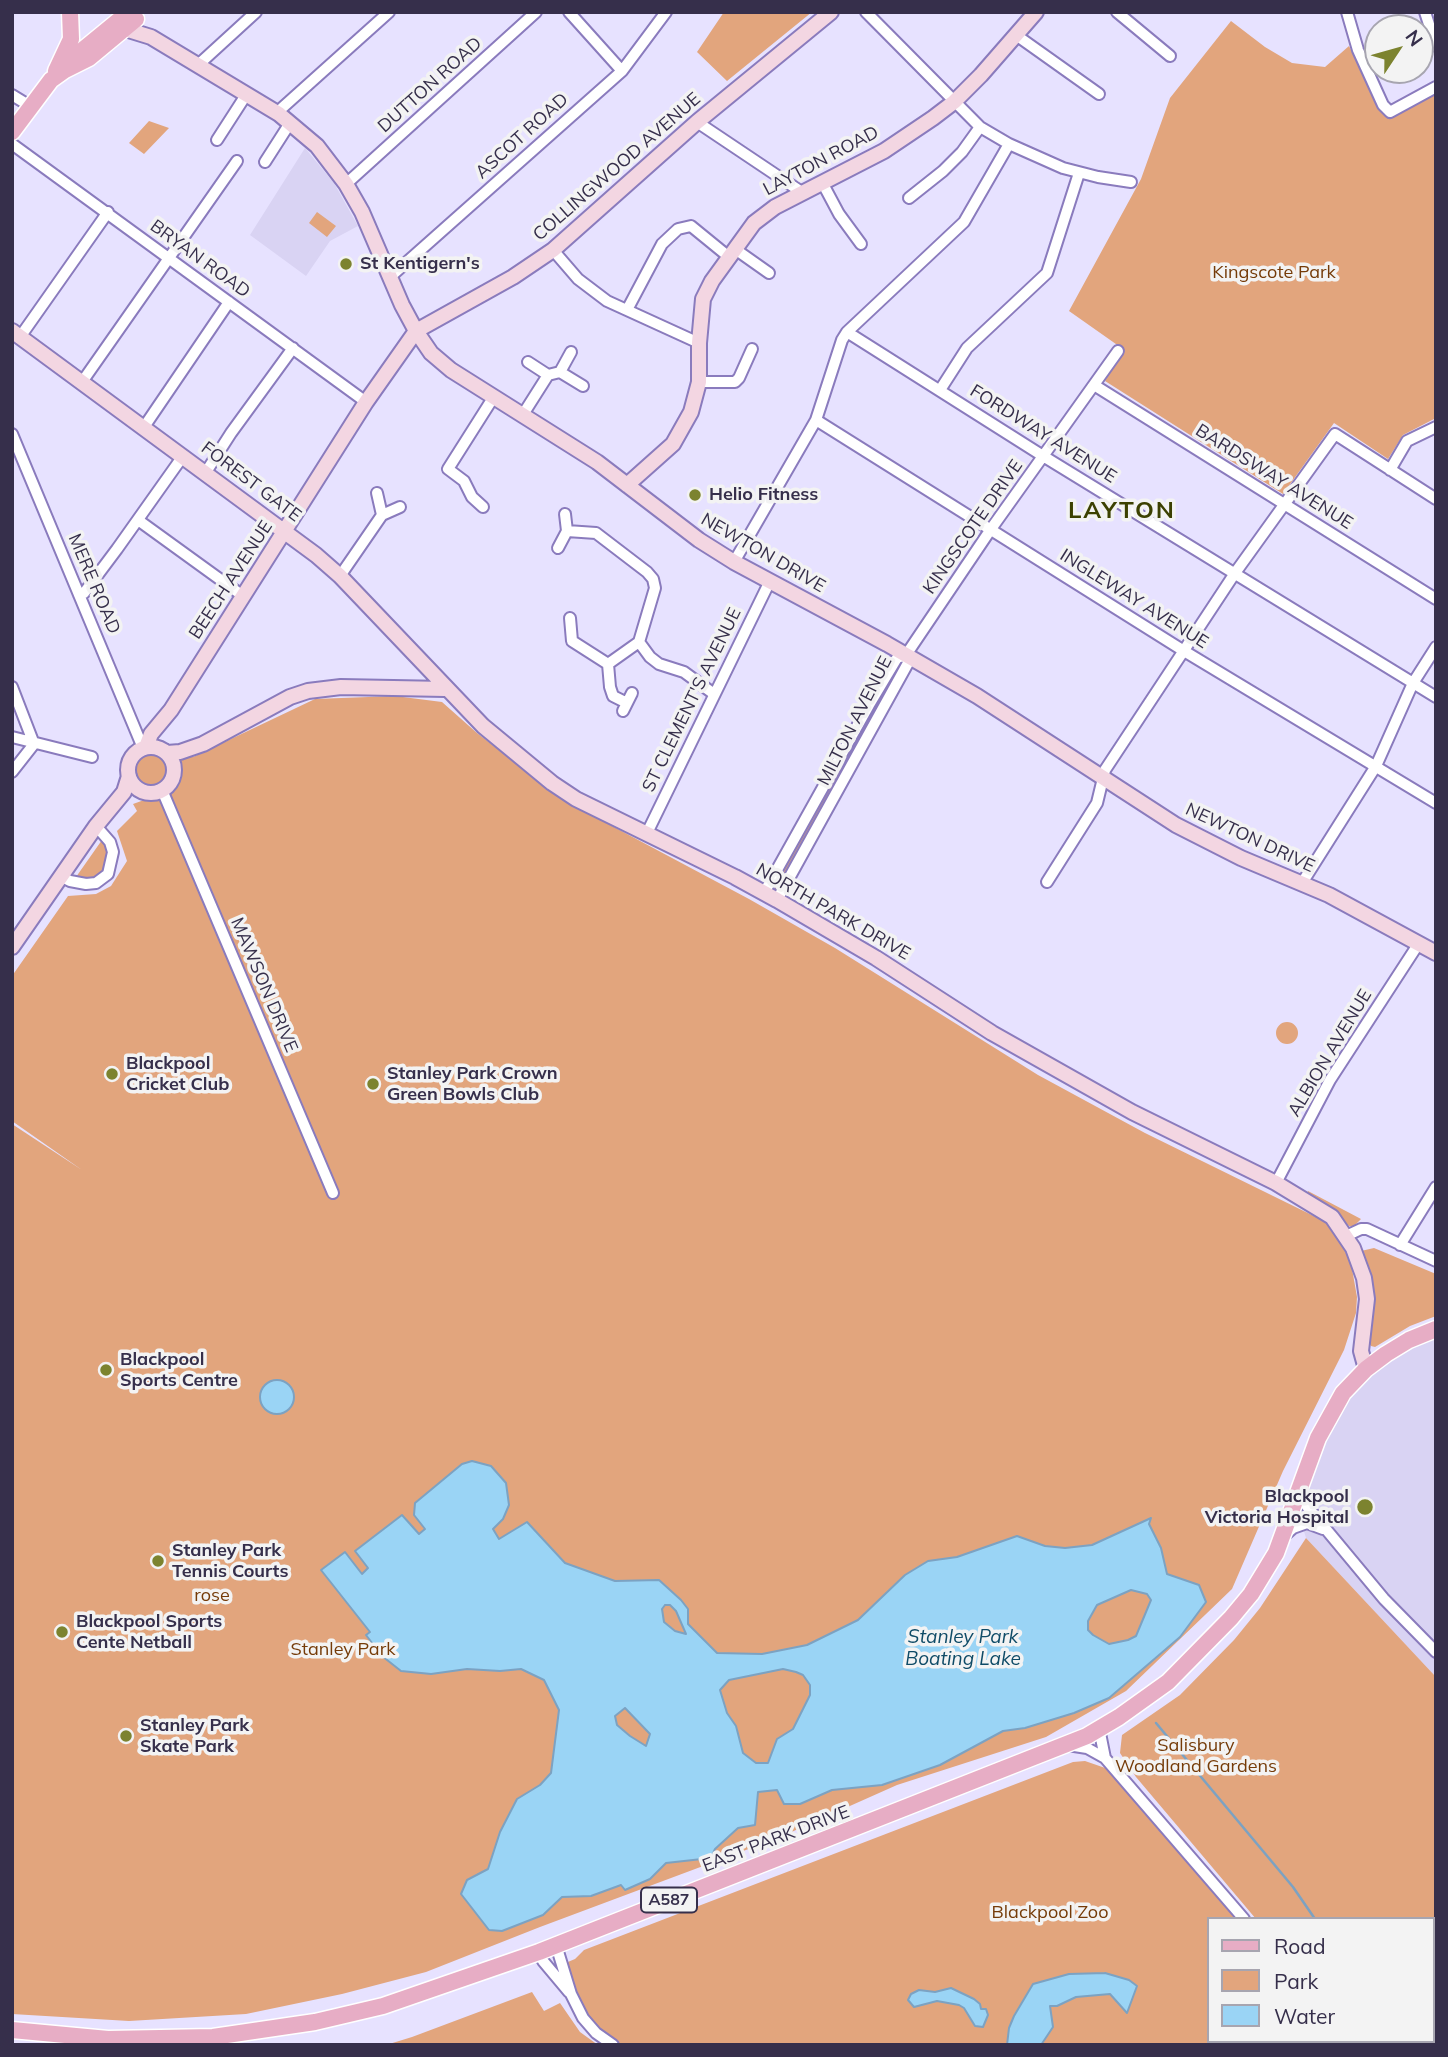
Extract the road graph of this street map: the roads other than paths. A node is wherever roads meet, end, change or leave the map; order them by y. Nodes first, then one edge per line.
1 (70, 12) edge
2 (256, 12) edge
3 (389, 12) edge
4 (536, 12) edge
5 (569, 12) edge
6 (666, 12) edge
7 (831, 12) edge
8 (866, 12) edge
9 (1036, 12) edge
10 (1117, 12) edge
11 (1347, 12) edge
12 (1425, 12) edge
13 (123, 18) edge
14 (1016, 36) junction
15 (1436, 46) edge
16 (1170, 56) dead end
17 (198, 65) junction
18 (622, 71) junction
19 (58, 75) junction
20 (1436, 87) edge
21 (1099, 94) dead end
22 (12, 95) edge
23 (246, 95) junction
24 (954, 102) junction
25 (30, 106) junction
26 (285, 119) junction
27 (697, 122) junction
28 (979, 127) junction
29 (12, 131) edge
30 (217, 140) dead end
31 (12, 144) edge
32 (1009, 145) junction
33 (237, 161) dead end
34 (265, 162) dead end
35 (1079, 173) junction
36 (1131, 182) dead end
37 (346, 184) junction
38 (822, 184) junction
39 (803, 193) junction
40 (909, 198) dead end
41 (108, 212) junction
42 (861, 244) dead end
43 (553, 250) junction
44 (732, 253) junction
45 (168, 258) junction
46 (769, 273) dead end
47 (390, 277) junction
48 (229, 302) junction
49 (627, 310) junction
50 (416, 331) junction
51 (847, 331) junction
52 (16, 334) edge
53 (699, 343) junction
54 (293, 348) junction
55 (752, 349) dead end
56 (1118, 351) dead end
57 (571, 352) dead end
58 (528, 362) dead end
59 (560, 372) junction
60 (548, 375) junction
61 (82, 382) junction
62 (699, 382) junction
63 (1094, 385) junction
64 (583, 386) dead end
65 (940, 390) junction
66 (493, 398) junction
67 (366, 402) junction
68 (522, 416) junction
69 (816, 420) junction
70 (144, 427) junction
71 (1436, 427) edge
72 (12, 434) edge
73 (183, 456) junction
74 (1043, 456) junction
75 (1390, 470) junction
76 (206, 472) junction
77 (627, 485) junction
78 (377, 493) dead end
79 (1436, 499) edge
80 (1285, 504) junction
81 (400, 507) dead end
82 (483, 507) dead end
83 (565, 514) dead end
84 (382, 515) junction
85 (138, 520) junction
86 (991, 529) junction
87 (567, 531) junction
88 (286, 532) junction
89 (558, 548) dead end
90 (734, 562) junction
91 (1235, 573) junction
92 (340, 576) junction
93 (769, 583) junction
94 (79, 595) junction
95 (243, 596) junction
96 (1436, 599) edge
97 (570, 618) dead end
98 (639, 642) junction
99 (1436, 647) edge
100 (1184, 651) junction
101 (906, 655) junction
102 (608, 664) junction
103 (1413, 683) junction
104 (12, 687) edge
105 (445, 689) junction
106 (714, 694) junction
107 (1436, 697) edge
108 (627, 702) dead end
109 (171, 710) junction
110 (12, 737) edge
111 (34, 744) junction
112 (203, 744) junction
113 (144, 748) junction
114 (165, 751) junction
115 (92, 757) dead end
116 (1376, 766) junction
117 (174, 769) junction
118 (12, 772) edge
119 (129, 776) junction
120 (1103, 778) junction
121 (155, 792) junction
122 (1436, 803) edge
123 (96, 826) junction
124 (647, 833) junction
125 (60, 876) junction
126 (1047, 882) dead end
127 (1302, 883) junction
128 (771, 896) junction
129 (1419, 943) junction
130 (12, 947) edge
131 (1436, 953) edge
132 (1276, 1183) junction
133 (1436, 1187) edge
134 (332, 1193) dead end
135 (1346, 1236) junction
136 (1400, 1245) junction
137 (1436, 1261) edge
138 (1436, 1329) edge
139 (1366, 1369) junction
140 (1296, 1501) junction
141 (1326, 1530) junction
142 (1284, 1536) junction
143 (1436, 1652) edge
144 (1099, 1728) junction
145 (1065, 1744) junction
146 (1105, 1758) junction
147 (1242, 1917) edge
148 (556, 1945) junction
149 (540, 1952) junction
150 (571, 1994) junction
151 (12, 2030) edge
152 (134, 2042) edge
153 (613, 2045) edge

1 - 19 main road
2 - 17 street
3 - 26 street
4 - 37 street, DUTTON ROAD
5 - 18 street
6 - 18 street, ASCOT ROAD
7 - 27 street, COLLINGWOOD AVENUE
8 - 24 street
9 - 14 street, LAYTON ROAD
10 - 16 street
11 - 20 street
12 - 15 street
13 - 17 street, NEWTON DRIVE
13 - 19 main road
14 - 21 street
14 - 24 street, LAYTON ROAD
17 - 23 street, NEWTON DRIVE
18 - 47 street, ASCOT ROAD
19 - 25 main road
22 - 25 street
23 - 26 street, NEWTON DRIVE
23 - 30 street
24 - 28 street
24 - 38 street, LAYTON ROAD
25 - 29 main road
26 - 34 street
26 - 37 street, NEWTON DRIVE
27 - 39 street
27 - 43 street, COLLINGWOOD AVENUE
28 - 32 street
28 - 40 street
31 - 41 street, BRYAN ROAD
32 - 35 street
32 - 51 street
33 - 45 street
35 - 36 street
35 - 65 street
37 - 47 street, NEWTON DRIVE
38 - 39 street, LAYTON ROAD
38 - 42 street
39 - 44 street, LAYTON ROAD
41 - 45 street, BRYAN ROAD
41 - 52 street
43 - 49 street
43 - 50 street, COLLINGWOOD AVENUE
44 - 46 street
44 - 49 street
44 - 53 street, LAYTON ROAD
45 - 48 street, BRYAN ROAD
45 - 61 street
47 - 50 street, NEWTON DRIVE
48 - 54 street, BRYAN ROAD
48 - 70 street
49 - 53 street
50 - 66 street, NEWTON DRIVE
50 - 67 street, BEECH AVENUE
51 - 65 street, FORDWAY AVENUE
51 - 69 street
52 - 61 street, FOREST GATE
53 - 62 street, LAYTON ROAD
54 - 67 street, BRYAN ROAD
54 - 76 street
55 - 62 street
56 - 63 street, KINGSCOTE DRIVE
57 - 59 street
58 - 60 street
59 - 60 street
59 - 64 street
60 - 68 street
61 - 70 street, FOREST GATE
62 - 77 street, LAYTON ROAD
63 - 74 street, KINGSCOTE DRIVE
63 - 80 street, BARDSWAY AVENUE
65 - 74 street, FORDWAY AVENUE
66 - 68 street, NEWTON DRIVE
66 - 82 street
67 - 88 street, BEECH AVENUE
68 - 77 street, NEWTON DRIVE
69 - 86 street, INGLEWAY AVENUE
69 - 90 street
70 - 73 street, FOREST GATE
71 - 75 street
72 - 94 street, MERE ROAD
73 - 76 street, FOREST GATE
73 - 85 street
74 - 86 street, KINGSCOTE DRIVE
74 - 91 street, FORDWAY AVENUE
75 - 79 street
75 - 80 street
76 - 88 street, FOREST GATE
77 - 90 street, NEWTON DRIVE
78 - 84 street
80 - 91 street
80 - 96 street, BARDSWAY AVENUE
81 - 84 street
83 - 87 street
84 - 92 street
85 - 94 street
85 - 95 street
86 - 100 street, INGLEWAY AVENUE
86 - 101 street, KINGSCOTE DRIVE
87 - 89 street
87 - 98 street
88 - 92 street, FOREST GATE
88 - 95 street, BEECH AVENUE
90 - 93 street, NEWTON DRIVE
91 - 100 street
91 - 103 street, FORDWAY AVENUE
92 - 105 street, FOREST GATE
93 - 101 street, NEWTON DRIVE
93 - 106 street, ST CLEMENT'S AVENUE
94 - 113 street, MERE ROAD
95 - 109 street, BEECH AVENUE
97 - 102 street
98 - 102 street
98 - 106 street
99 - 103 street
100 - 116 street, INGLEWAY AVENUE
100 - 120 street
101 - 120 street, NEWTON DRIVE
101 - 128 street, MILTON AVENUE
102 - 108 street
103 - 107 street, FORDWAY AVENUE
103 - 116 street
104 - 111 street
105 - 112 street
105 - 124 street, NORTH PARK DRIVE
106 - 124 street, ST CLEMENT'S AVENUE
109 - 113 street, BEECH AVENUE
109 - 114 street, BEECH AVENUE
110 - 111 street
111 - 115 street
111 - 118 street
112 - 114 street
112 - 117 street
113 - 114 street
113 - 119 street
114 - 117 street
116 - 122 street, INGLEWAY AVENUE
116 - 127 street
117 - 121 street
119 - 121 street
119 - 123 street
120 - 126 street
120 - 127 street, NEWTON DRIVE
121 - 123 street
121 - 134 street, MAWSON DRIVE
123 - 125 street
123 - 125 street
124 - 128 street, NORTH PARK DRIVE
125 - 130 street
127 - 129 street, NEWTON DRIVE
128 - 132 street, NORTH PARK DRIVE
129 - 131 street, NEWTON DRIVE
129 - 132 street, ALBION AVENUE
132 - 135 street, NORTH PARK DRIVE
133 - 136 street
135 - 136 street
135 - 139 street
136 - 137 street
138 - 139 main road, EAST PARK DRIVE / A587
139 - 140 main road, EAST PARK DRIVE / A587
140 - 141 street
140 - 142 main road, EAST PARK DRIVE / A587
141 - 142 street
141 - 143 street
142 - 144 main road, EAST PARK DRIVE / A587
144 - 145 main road, EAST PARK DRIVE / A587
144 - 146 street
145 - 146 street
145 - 148 main road, EAST PARK DRIVE / A587
146 - 147 street
148 - 149 main road, EAST PARK DRIVE / A587
148 - 150 street
149 - 150 street
149 - 152 main road, EAST PARK DRIVE / A587
150 - 153 street
151 - 152 main road, EAST PARK DRIVE / A587

